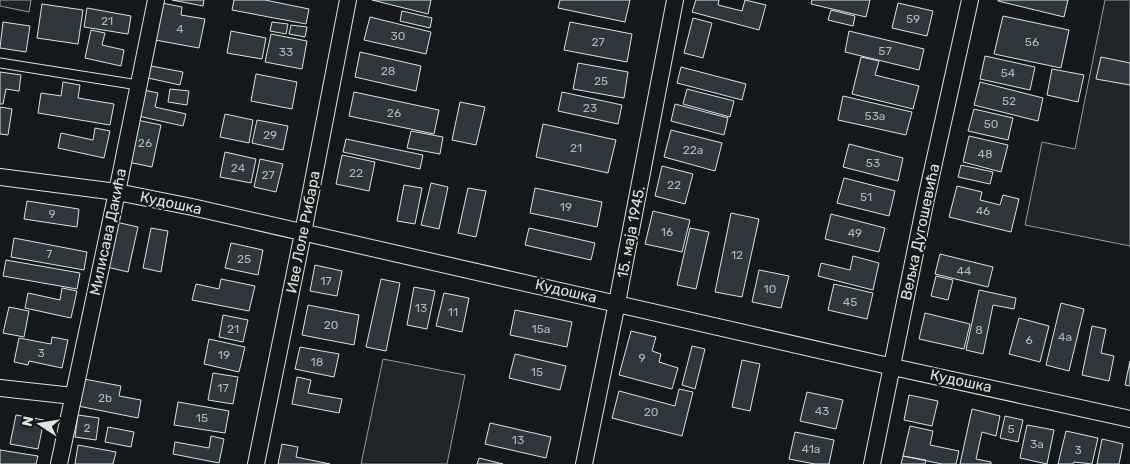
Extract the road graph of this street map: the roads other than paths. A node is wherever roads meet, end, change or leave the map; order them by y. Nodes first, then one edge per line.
1 (156, 0) edge
2 (348, 0) edge
3 (675, 0) edge
4 (970, 0) edge
5 (0, 63) edge
6 (138, 85) junction
7 (0, 177) edge
8 (117, 192) junction
9 (303, 233) junction
10 (617, 303) junction
11 (893, 366) junction
12 (0, 388) edge
13 (73, 396) junction
14 (1130, 419) edge
15 (59, 464) edge
16 (256, 464) edge
17 (584, 464) edge
18 (872, 464) edge

1 - 6 street, Милисава Дакића
2 - 9 street, Иве Лоле Рибара
3 - 10 street, 15. маја 1945.
4 - 11 street, Вељка Дугошевића
5 - 6 lane
6 - 8 street, Милисава Дакића
7 - 8 street, Кудошка
8 - 9 street, Кудошка
8 - 13 street, Милисава Дакића
9 - 10 street, Кудошка
9 - 16 street, Иве Лоле Рибара
10 - 11 street, Кудошка
10 - 17 street, 15. маја 1945.
11 - 14 street, Кудошка
11 - 18 street, Вељка Дугошевића
12 - 13 street
13 - 15 street, Милисава Дакића

